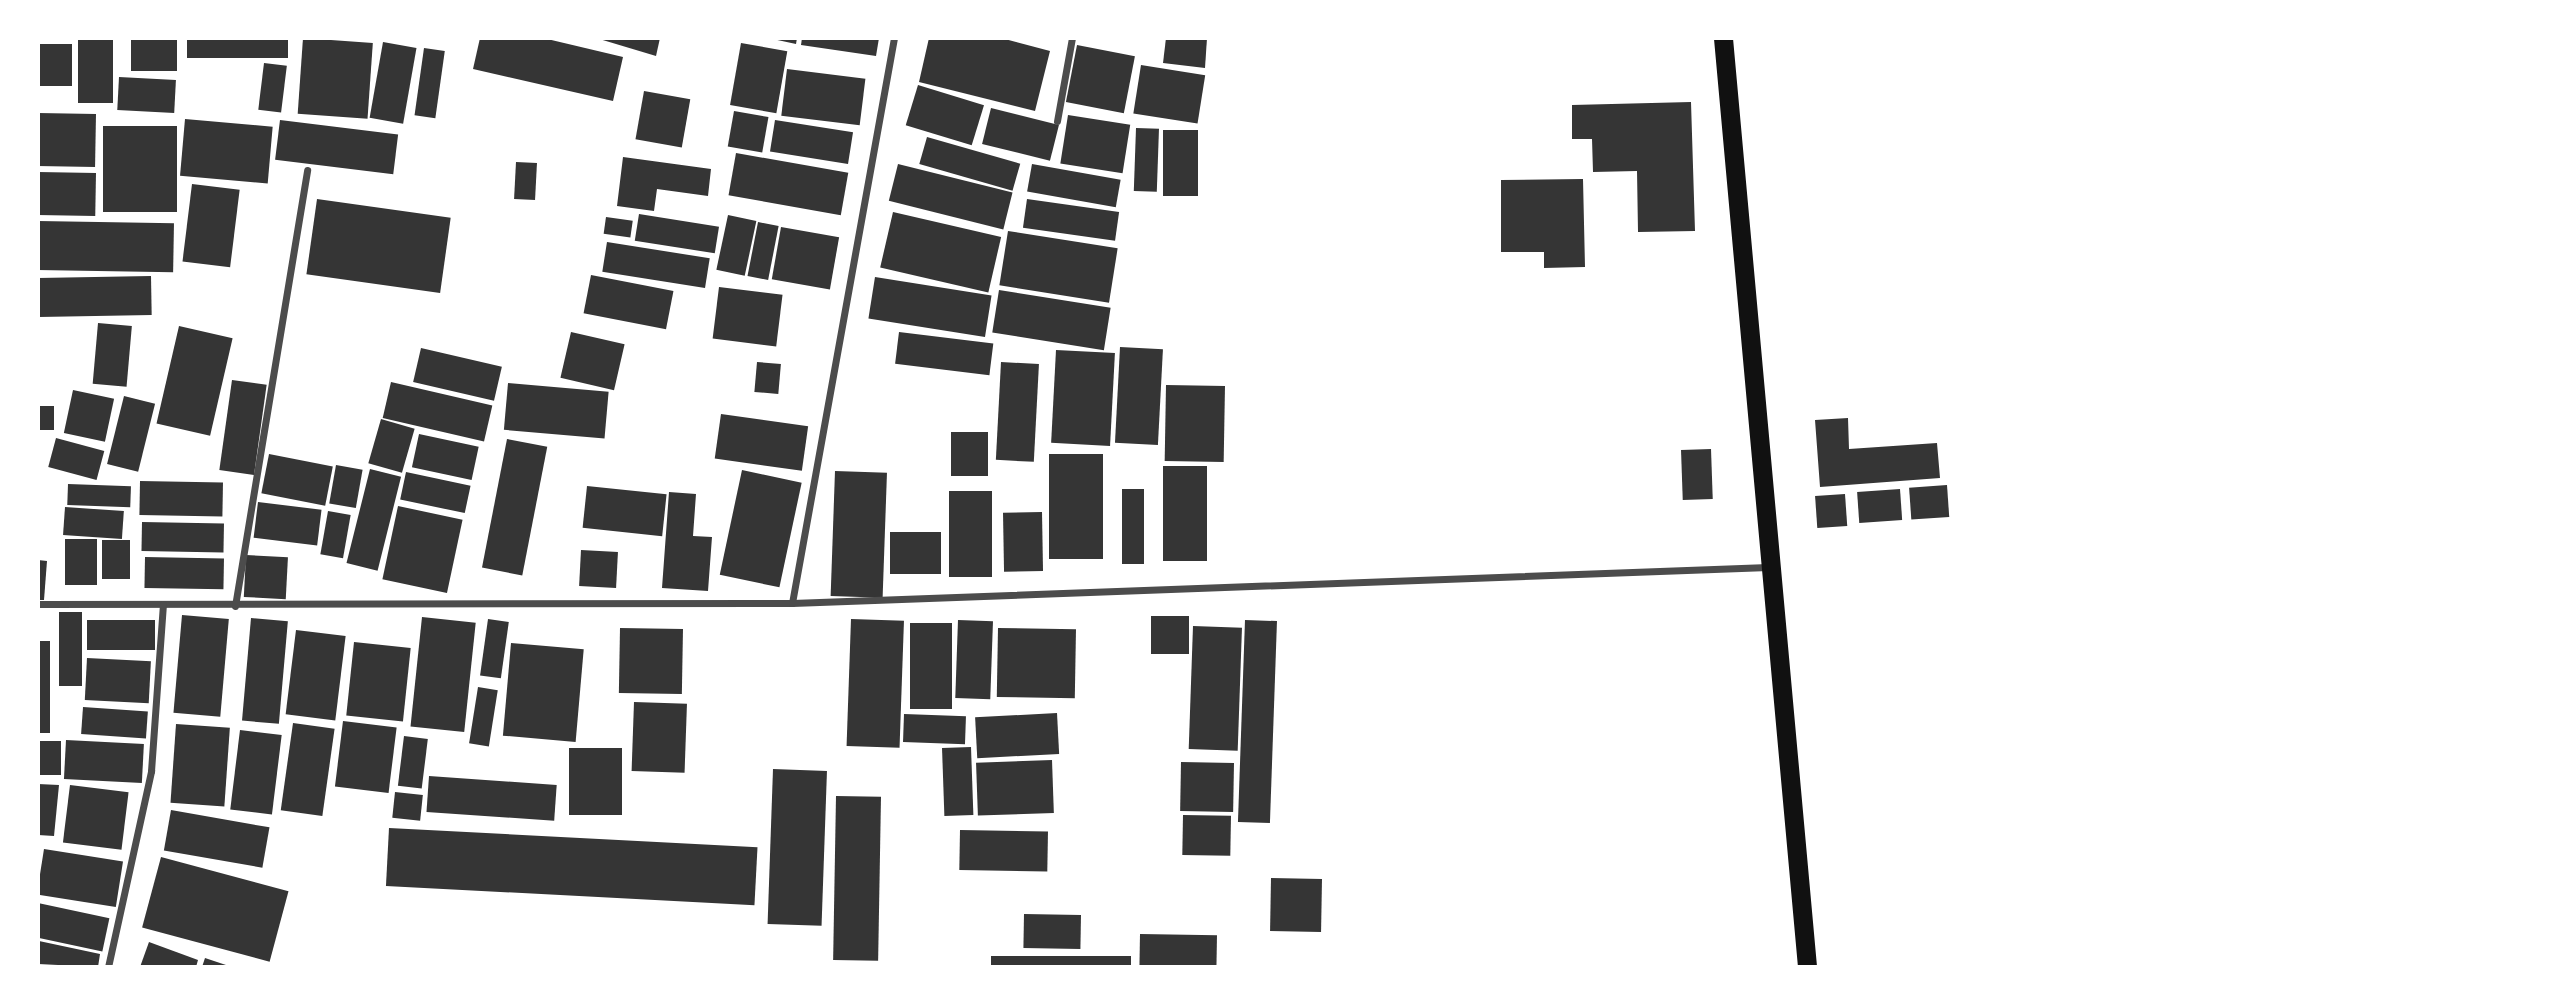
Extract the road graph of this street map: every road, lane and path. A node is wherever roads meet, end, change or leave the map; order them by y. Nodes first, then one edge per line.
1 (894, 38) edge
2 (1072, 38) edge
3 (1723, 38) edge
4 (1057, 121) dead end
5 (307, 170) dead end
6 (1769, 567) junction
7 (792, 603) junction
8 (38, 604) edge
9 (163, 604) junction
10 (234, 606) junction
11 (108, 967) edge
12 (1807, 967) edge

1 - 7 street
2 - 4 street
3 - 6 highway
5 - 10 street
6 - 7 street
6 - 12 highway
7 - 10 street
8 - 9 street
9 - 10 street
9 - 11 street

